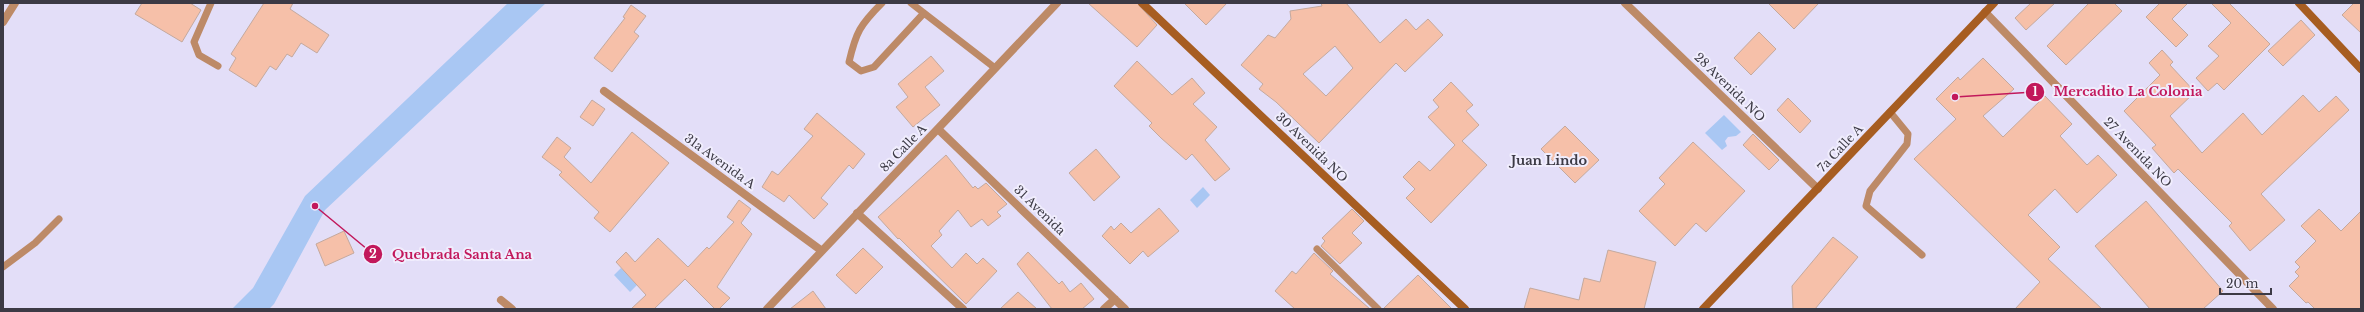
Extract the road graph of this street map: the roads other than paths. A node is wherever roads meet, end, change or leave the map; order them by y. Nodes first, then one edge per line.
1 (15, 3) edge
2 (211, 3) edge
3 (882, 3) edge
4 (911, 3) edge
5 (1057, 3) edge
6 (1142, 3) edge
7 (1625, 3) edge
8 (1994, 3) edge
9 (2299, 3) edge
10 (1985, 12) junction
11 (924, 13) junction
12 (3, 22) edge
13 (218, 66) dead end
14 (995, 68) junction
15 (2361, 70) edge
16 (604, 91) dead end
17 (1890, 112) junction
18 (938, 129) junction
19 (1818, 189) junction
20 (858, 213) junction
21 (60, 218) dead end
22 (1318, 249) dead end
23 (822, 251) junction
24 (1922, 254) dead end
25 (3, 267) edge
26 (1114, 299) junction
27 (501, 300) dead end
28 (512, 309) edge
29 (767, 309) edge
30 (963, 309) edge
31 (1104, 309) edge
32 (1125, 309) edge
33 (1378, 309) edge
34 (1465, 309) edge
35 (1703, 309) edge
36 (2273, 309) edge

1 - 12 street
2 - 13 lane
3 - 11 lane
4 - 11 lane
5 - 14 street, 8a Calle A
6 - 34 street, 30 Avenida NO
7 - 19 street, 28 Avenida NO
8 - 10 street, 7a Calle A
9 - 15 street
10 - 17 street, 7a Calle A
10 - 36 street, 27 Avenida NO
11 - 14 lane
14 - 18 street, 8a Calle A
16 - 23 street, 31a Avenida A
17 - 19 street, 7a Calle A
17 - 24 lane
18 - 20 street, 8a Calle A
18 - 26 street, 31 Avenida
19 - 35 street, 7a Calle A
20 - 23 street, 8a Calle A
20 - 30 street
21 - 25 lane
22 - 33 lane
23 - 29 street, 8a Calle A
26 - 31 street
26 - 32 street, 31 Avenida
27 - 28 street

